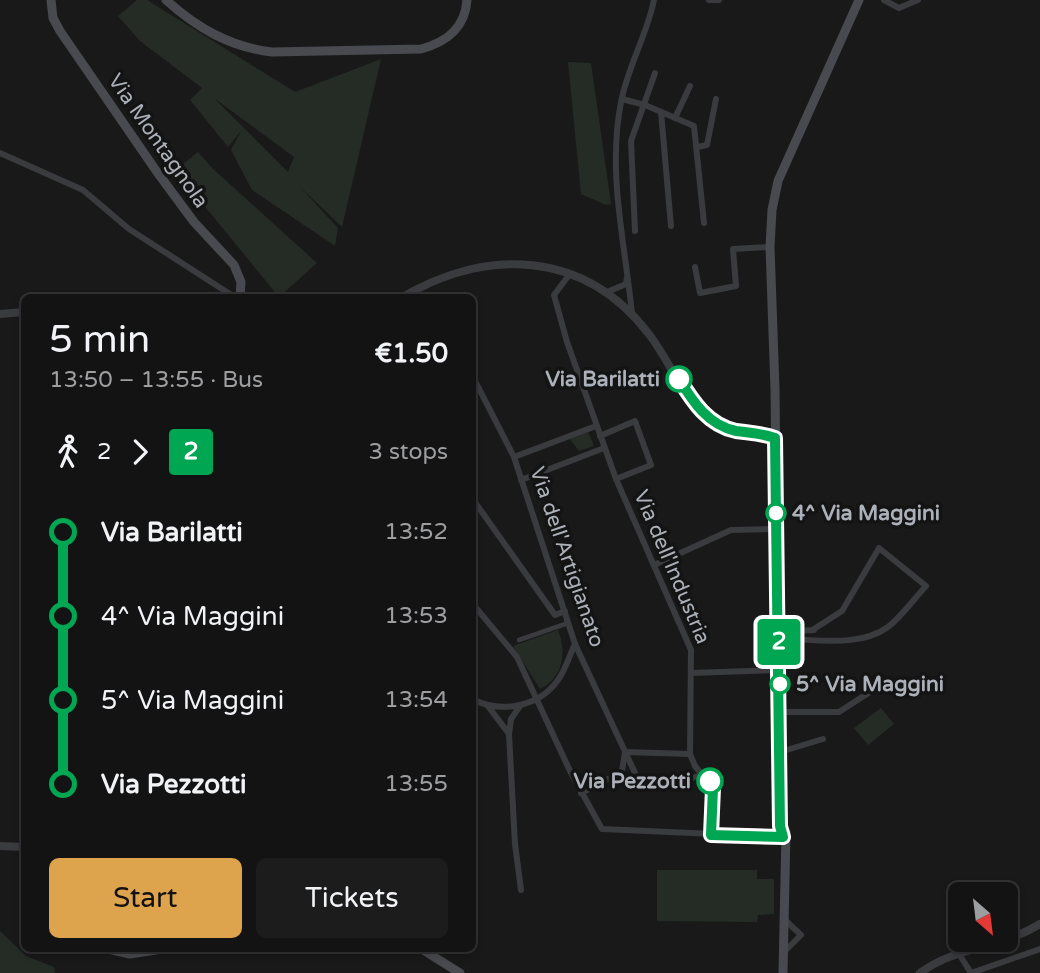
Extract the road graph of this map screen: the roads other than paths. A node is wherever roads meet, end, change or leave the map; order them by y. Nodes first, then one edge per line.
1 (51, 0) edge
2 (166, 0) edge
3 (467, 0) edge
4 (654, 0) edge
5 (709, 0) edge
6 (719, 0) edge
7 (859, 0) edge
8 (884, 0) edge
9 (918, 0) edge
10 (655, 73) dead end
11 (690, 86) dead end
12 (622, 99) junction
13 (716, 99) dead end
14 (645, 105) junction
15 (657, 111) junction
16 (675, 118) junction
17 (706, 138) junction
18 (697, 139) junction
19 (697, 147) junction
20 (0, 153) edge
21 (704, 223) dead end
22 (671, 226) dead end
23 (635, 231) dead end
24 (770, 247) junction
25 (695, 267) dead end
26 (569, 275) junction
27 (627, 284) junction
28 (607, 292) junction
29 (232, 294) edge
30 (239, 294) edge
31 (411, 294) edge
32 (621, 303) junction
33 (21, 312) edge
34 (0, 314) edge
35 (632, 314) junction
36 (476, 383) edge
37 (596, 426) junction
38 (775, 426) junction
39 (756, 432) junction
40 (600, 436) junction
41 (775, 438) junction
42 (604, 448) junction
43 (514, 457) junction
44 (522, 480) junction
45 (616, 480) junction
46 (476, 504) edge
47 (776, 529) junction
48 (654, 565) junction
49 (476, 608) edge
50 (565, 611) junction
51 (569, 623) junction
52 (814, 629) junction
53 (779, 635) junction
54 (814, 639) junction
55 (519, 640) dead end
56 (575, 644) junction
57 (780, 670) junction
58 (691, 673) junction
59 (887, 681) dead end
60 (538, 698) junction
61 (476, 701) edge
62 (488, 706) junction
63 (520, 706) junction
64 (506, 708) junction
65 (780, 712) junction
66 (512, 719) junction
67 (501, 720) junction
68 (509, 734) junction
69 (823, 738) dead end
70 (625, 752) junction
71 (780, 752) junction
72 (690, 754) junction
73 (702, 775) junction
74 (621, 777) junction
75 (638, 778) junction
76 (581, 793) junction
77 (711, 835) junction
78 (783, 837) junction
79 (0, 846) edge
80 (21, 847) edge
81 (521, 890) dead end
82 (782, 917) junction
83 (1040, 923) edge
84 (1040, 949) edge
85 (122, 952) edge
86 (143, 952) edge
87 (426, 952) edge
88 (783, 954) junction
89 (961, 957) dead end
90 (460, 973) edge
91 (783, 973) edge
92 (920, 973) edge
93 (971, 973) edge

1 - 30 main road, Via Montagnola
2 - 3 main road
4 - 12 street
5 - 6 street
7 - 24 main road
8 - 9 street
10 - 14 street
11 - 16 street
12 - 14 street
12 - 27 street
13 - 17 street
14 - 15 street
14 - 23 street
15 - 16 street
15 - 22 street
16 - 18 street
17 - 18 street
17 - 19 street
18 - 19 street
19 - 21 street
20 - 29 street
24 - 25 street
24 - 38 main road
26 - 28 street
26 - 31 street
26 - 37 street, Via dell'Industria
27 - 28 street
27 - 32 street
27 - 35 street
28 - 32 street
32 - 35 street
33 - 34 street
35 - 39 street
36 - 43 street, Via dell'Artigianato
37 - 40 street, Via dell'Industria
37 - 43 street
38 - 39 street
38 - 41 main road
39 - 41 street
40 - 42 street, Via dell'Industria
40 - 45 street, Via dell'Industria
41 - 47 main road
42 - 44 street
42 - 45 street, Via dell'Industria
43 - 44 street, Via dell'Artigianato
44 - 50 street, Via dell'Artigianato
45 - 48 street, Via dell'Industria
46 - 50 street
47 - 48 street
47 - 53 main road
48 - 58 street, Via dell'Industria
49 - 60 street
50 - 51 street, Via dell'Artigianato
51 - 55 street
51 - 56 street, Via dell'Artigianato
52 - 53 street
52 - 54 street
52 - 54 street
53 - 54 street
53 - 57 main road
56 - 60 street
56 - 70 street, Via dell'Artigianato
57 - 58 street
57 - 65 main road
58 - 72 street, Via dell'Industria
59 - 65 street
60 - 63 street
60 - 76 street
61 - 62 street
62 - 64 street
62 - 67 street
63 - 64 street
63 - 66 street
64 - 66 street
64 - 67 street
65 - 71 main road
66 - 68 street
67 - 68 street
68 - 81 street
69 - 71 street
70 - 72 street
70 - 74 street
70 - 75 street, Via dell'Artigianato
71 - 78 main road
72 - 73 street
73 - 75 street
73 - 77 street
74 - 75 street
74 - 76 street
76 - 77 street
77 - 78 street
78 - 82 main road
79 - 80 street
82 - 88 main road
82 - 88 street
83 - 92 street
84 - 93 street
85 - 86 main road
87 - 90 main road
88 - 91 main road
89 - 93 street

